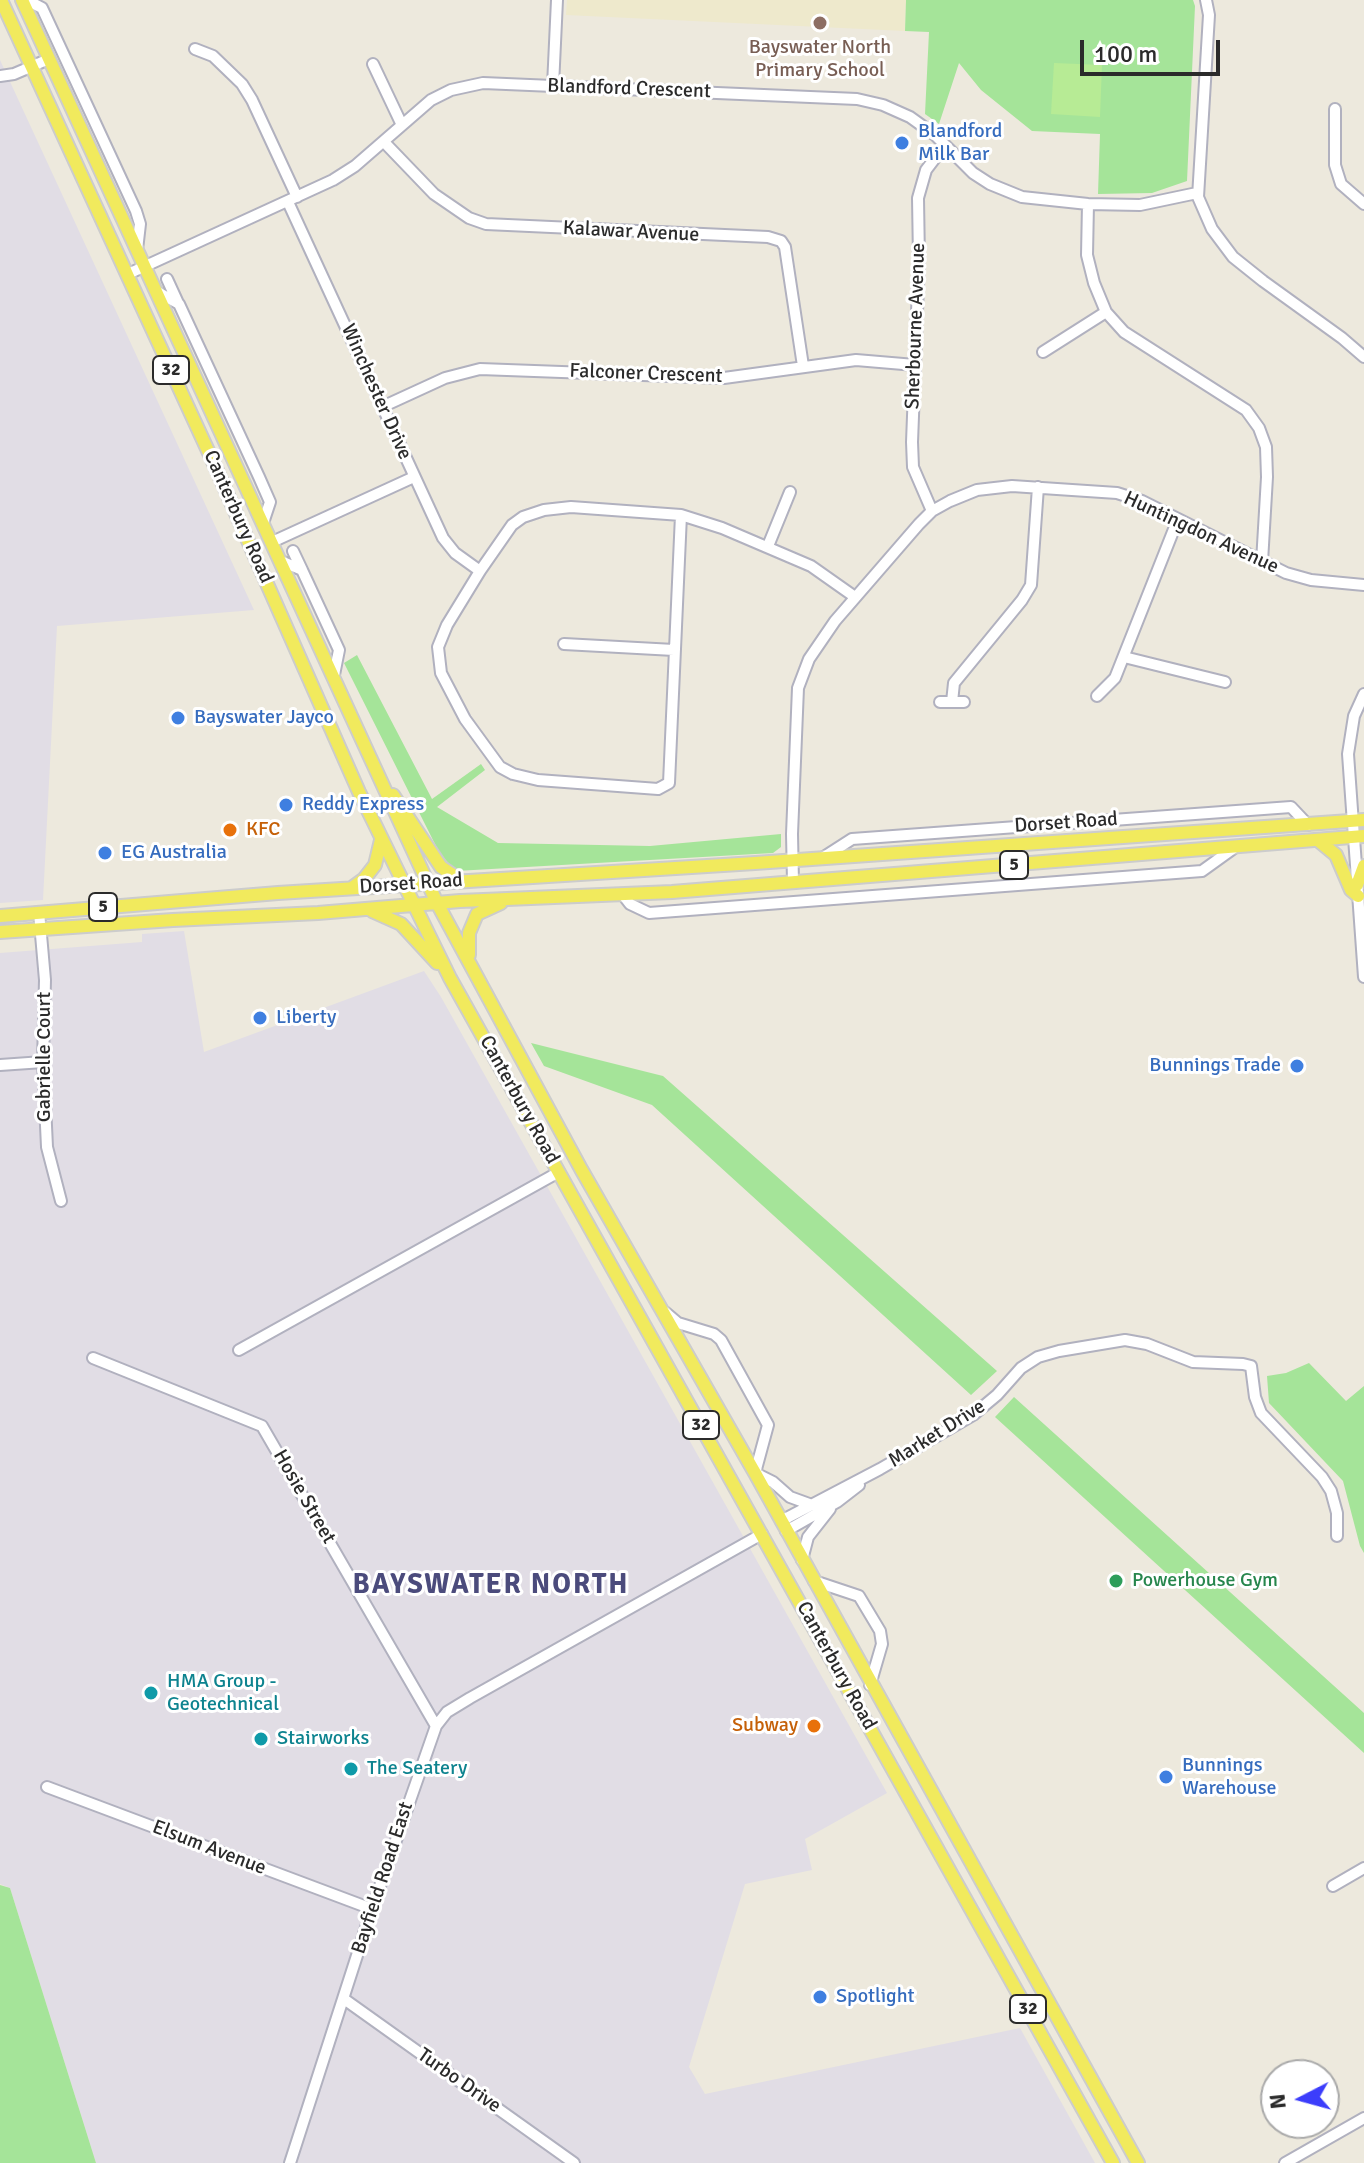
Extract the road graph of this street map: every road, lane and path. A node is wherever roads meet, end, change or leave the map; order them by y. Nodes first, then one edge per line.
1 (1, 0) edge
2 (25, 0) edge
3 (557, 0) edge
4 (1206, 0) edge
5 (195, 49) dead end
6 (49, 59) junction
7 (373, 64) dead end
8 (31, 67) junction
9 (0, 76) edge
10 (553, 86) junction
11 (1335, 109) dead end
12 (401, 123) junction
13 (384, 142) junction
14 (945, 145) junction
15 (1197, 193) junction
16 (292, 199) junction
17 (1088, 204) junction
18 (1364, 204) edge
19 (137, 250) junction
20 (146, 268) junction
21 (129, 277) junction
22 (167, 279) dead end
23 (156, 291) junction
24 (179, 304) junction
25 (1106, 312) junction
26 (1362, 350) edge
27 (1043, 352) dead end
28 (915, 365) junction
29 (803, 366) junction
30 (384, 406) junction
31 (414, 477) junction
32 (1038, 487) junction
33 (790, 492) dead end
34 (932, 511) junction
35 (681, 515) junction
36 (1178, 519) junction
37 (263, 523) junction
38 (272, 542) junction
39 (768, 546) junction
40 (252, 551) junction
41 (293, 551) dead end
42 (281, 561) junction
43 (1262, 562) junction
44 (302, 570) junction
45 (480, 571) junction
46 (1364, 585) edge
47 (855, 597) junction
48 (564, 644) dead end
49 (674, 650) junction
50 (1124, 657) junction
51 (334, 675) junction
52 (1225, 682) dead end
53 (1364, 694) edge
54 (1097, 696) dead end
55 (964, 702) dead end
56 (372, 762) junction
57 (1358, 820) edge
58 (1308, 825) junction
59 (1359, 837) edge
60 (381, 839) junction
61 (1319, 841) junction
62 (1234, 848) junction
63 (823, 858) junction
64 (791, 861) junction
65 (1364, 866) edge
66 (946, 870) junction
67 (461, 880) junction
68 (793, 882) junction
69 (428, 884) junction
70 (403, 885) junction
71 (350, 888) junction
72 (967, 888) junction
73 (1357, 890) junction
74 (623, 895) junction
75 (508, 899) junction
76 (437, 903) junction
77 (413, 905) junction
78 (367, 910) junction
79 (39, 912) junction
80 (0, 916) edge
81 (40, 929) junction
82 (0, 932) edge
83 (470, 963) junction
84 (1364, 977) edge
85 (450, 978) junction
86 (43, 1062) junction
87 (0, 1065) edge
88 (559, 1172) junction
89 (61, 1201) dead end
90 (642, 1278) junction
91 (624, 1289) junction
92 (656, 1303) junction
93 (239, 1350) dead end
94 (93, 1358) dead end
95 (755, 1473) junction
96 (863, 1479) junction
97 (837, 1502) junction
98 (812, 1505) junction
99 (783, 1526) junction
100 (762, 1534) junction
101 (1337, 1536) dead end
102 (802, 1560) junction
103 (814, 1581) junction
104 (870, 1685) junction
105 (436, 1726) junction
106 (47, 1787) dead end
107 (955, 1832) junction
108 (938, 1849) junction
109 (1364, 1868) edge
110 (1333, 1886) dead end
111 (372, 1909) junction
112 (344, 1999) junction
113 (1364, 2118) edge
114 (1108, 2162) edge
115 (290, 2163) edge
116 (574, 2163) edge
117 (1138, 2163) edge
118 (1285, 2163) edge

1 - 8 main road, Canterbury Road / 32
2 - 6 main road, Canterbury Road / 32
2 - 19 street, Canterbury Road
3 - 10 street
4 - 15 street
5 - 16 street, Winchester Drive
6 - 8 street
6 - 19 main road, Canterbury Road / 32
7 - 12 street
8 - 9 street
8 - 21 main road, Canterbury Road / 32
10 - 12 street, Blandford Crescent
10 - 14 street, Blandford Crescent
11 - 18 street
12 - 13 street, Blandford Crescent
13 - 16 street, Blandford Crescent
13 - 29 street, Kalawar Avenue
14 - 17 street, Blandford Crescent
14 - 28 street, Sherbourne Avenue
15 - 17 street, Blandford Crescent
15 - 26 street
16 - 20 street, Blandford Crescent
16 - 30 street, Winchester Drive
17 - 25 street
19 - 20 main road, Canterbury Road / 32
20 - 21 street, Blandford Crescent
20 - 23 main road, Canterbury Road / 32
21 - 40 main road, Canterbury Road / 32
22 - 24 street, Canterbury Road
23 - 24 street
23 - 37 main road, Canterbury Road / 32
24 - 37 street, Canterbury Road
25 - 27 street
25 - 43 street
28 - 29 street, Falconer Crescent
28 - 34 street, Sherbourne Avenue
29 - 30 street, Falconer Crescent
30 - 31 street, Winchester Drive
31 - 38 street
31 - 45 street, Winchester Drive
32 - 34 street, Huntingdon Avenue
32 - 36 street, Huntingdon Avenue
32 - 55 street
33 - 39 street
34 - 47 street, Huntingdon Avenue
35 - 39 street
35 - 45 street
35 - 49 street
36 - 43 street, Huntingdon Avenue
36 - 50 street
37 - 38 main road, Canterbury Road / 32
38 - 40 main road
38 - 42 main road, Canterbury Road / 32
39 - 47 street
40 - 60 main road, Canterbury Road / 32
41 - 44 street, Canterbury Road
42 - 44 street, Canterbury Road
42 - 51 main road, Canterbury Road / 32
43 - 46 street, Huntingdon Avenue
44 - 51 street, Canterbury Road
45 - 49 street
47 - 64 street, Huntingdon Avenue
48 - 49 street
50 - 52 street
50 - 54 street
51 - 56 main road, Canterbury Road / 32
53 - 57 street
56 - 67 main road
56 - 69 main road, Canterbury Road / 32
57 - 58 main road, Dorset Road / 5
57 - 59 street
58 - 63 main road, Dorset Road / 5
58 - 63 street, Dorset Road
59 - 61 main road, Dorset Road / 5
59 - 73 street
60 - 70 main road, Canterbury Road / 32
60 - 71 main road
61 - 62 main road, Dorset Road / 5
61 - 73 main road
62 - 66 main road, Dorset Road / 5
62 - 72 street, Dorset Road
63 - 64 main road, Dorset Road / 5
64 - 67 main road, Dorset Road / 5
64 - 68 street, Huntingdon Avenue
65 - 73 main road
66 - 68 main road, Dorset Road / 5
66 - 72 street
67 - 69 main road, Dorset Road / 5
68 - 74 main road, Dorset Road / 5
69 - 70 main road, Dorset Road / 5
69 - 76 main road, Canterbury Road / 32
70 - 71 main road, Dorset Road / 5
70 - 77 main road, Canterbury Road / 32
71 - 79 main road, Dorset Road / 5
72 - 74 street, Dorset Road
73 - 84 street
74 - 75 main road, Dorset Road / 5
75 - 76 main road, Dorset Road / 5
75 - 83 main road
76 - 77 main road, Dorset Road / 5
76 - 83 main road, Canterbury Road / 32
77 - 78 main road, Dorset Road / 5
77 - 85 main road, Canterbury Road / 32
78 - 81 main road, Dorset Road / 5
78 - 85 main road
79 - 80 main road, Dorset Road / 5
79 - 81 street, Gabrielle Court
81 - 82 main road, Dorset Road / 5
81 - 86 street, Gabrielle Court
83 - 90 main road, Canterbury Road / 32
85 - 88 main road, Canterbury Road / 32
86 - 87 street
86 - 89 street, Gabrielle Court
88 - 91 main road, Canterbury Road / 32
88 - 93 street
90 - 91 main road
90 - 92 main road, Canterbury Road / 32
91 - 100 main road, Canterbury Road / 32
92 - 95 main road, Canterbury Road / 32
92 - 95 street
94 - 105 street, Hosie Street
95 - 98 street
95 - 99 main road, Canterbury Road / 32
96 - 97 street, Market Drive
96 - 98 street, Market Drive
96 - 101 street, Market Drive
97 - 99 street, Market Drive
97 - 102 street
98 - 99 street, Market Drive
99 - 100 main road
99 - 102 main road, Canterbury Road / 32
100 - 105 street
100 - 108 main road, Canterbury Road / 32
102 - 103 main road, Canterbury Road / 32
103 - 104 main road, Canterbury Road / 32
103 - 104 street
104 - 107 main road, Canterbury Road / 32
105 - 111 street, Bayfield Road East
106 - 111 street, Elsum Avenue
107 - 108 main road
107 - 117 main road, Canterbury Road / 32
108 - 114 main road, Canterbury Road / 32
109 - 110 street
111 - 112 street, Bayfield Road East
112 - 115 street, Bayfield Road East
112 - 116 street, Turbo Drive
113 - 118 street

